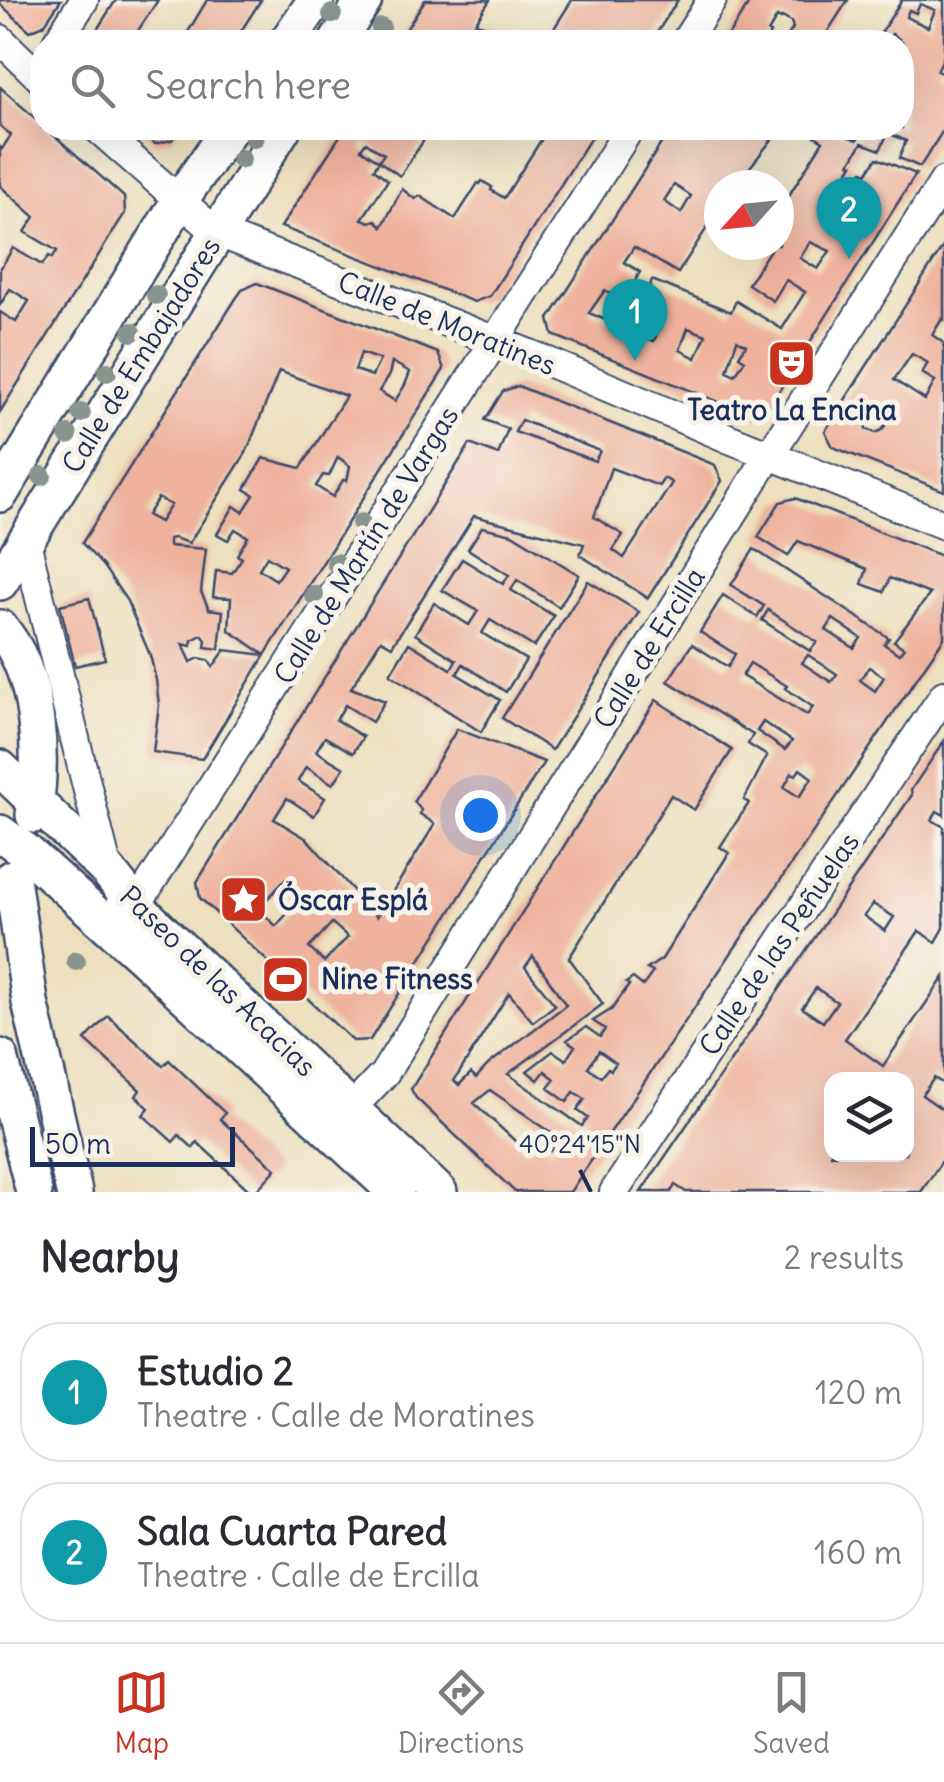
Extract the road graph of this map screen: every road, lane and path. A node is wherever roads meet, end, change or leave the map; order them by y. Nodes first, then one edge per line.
1 (84, 0) edge
2 (316, 0) edge
3 (364, 0) edge
4 (712, 0) edge
5 (65, 30) edge
6 (296, 30) edge
7 (345, 30) edge
8 (692, 30) edge
9 (0, 40) edge
10 (30, 65) edge
11 (111, 140) edge
12 (222, 140) edge
13 (275, 140) edge
14 (622, 140) edge
15 (944, 181) edge
16 (180, 200) junction
17 (216, 232) junction
18 (495, 340) junction
19 (770, 454) junction
20 (0, 494) edge
21 (944, 525) edge
22 (26, 542) junction
23 (0, 582) edge
24 (0, 628) edge
25 (944, 695) edge
26 (0, 768) edge
27 (36, 802) junction
28 (9, 861) edge
29 (108, 872) junction
30 (72, 893) junction
31 (136, 906) junction
32 (0, 1057) edge
33 (350, 1110) junction
34 (34, 1192) edge
35 (74, 1192) edge
36 (396, 1192) edge
37 (439, 1192) edge
38 (614, 1192) edge

1 - 5 street
2 - 6 main road
3 - 7 main road
4 - 8 street
9 - 10 street
11 - 16 street, Calle de Moratines
12 - 16 main road, Calle de Embajadores
13 - 17 main road, Calle de Embajadores
14 - 18 street, Calle de Martín de Vargas
15 - 19 street, Calle de Ercilla
16 - 17 street, Calle de Moratines
16 - 20 main road, Calle de Embajadores
17 - 18 street, Calle de Moratines
17 - 22 main road, Calle de Embajadores
18 - 19 street, Calle de Moratines
18 - 31 street, Calle de Martín de Vargas
19 - 21 street, Calle de Moratines
19 - 33 street, Calle de Ercilla
22 - 23 main road, Calle de Embajadores
22 - 29 street
24 - 27 main road
25 - 38 street, Calle de las Peñuelas
26 - 27 main road, Paseo de las Acacias
27 - 28 main road
27 - 29 main road, Paseo de las Acacias
28 - 30 main road, Paseo de las Acacias
28 - 35 main road
29 - 31 main road, Paseo de las Acacias
30 - 31 street
30 - 36 main road, Paseo de las Acacias
31 - 33 main road, Paseo de las Acacias
32 - 34 main road
33 - 37 main road, Paseo de las Acacias

